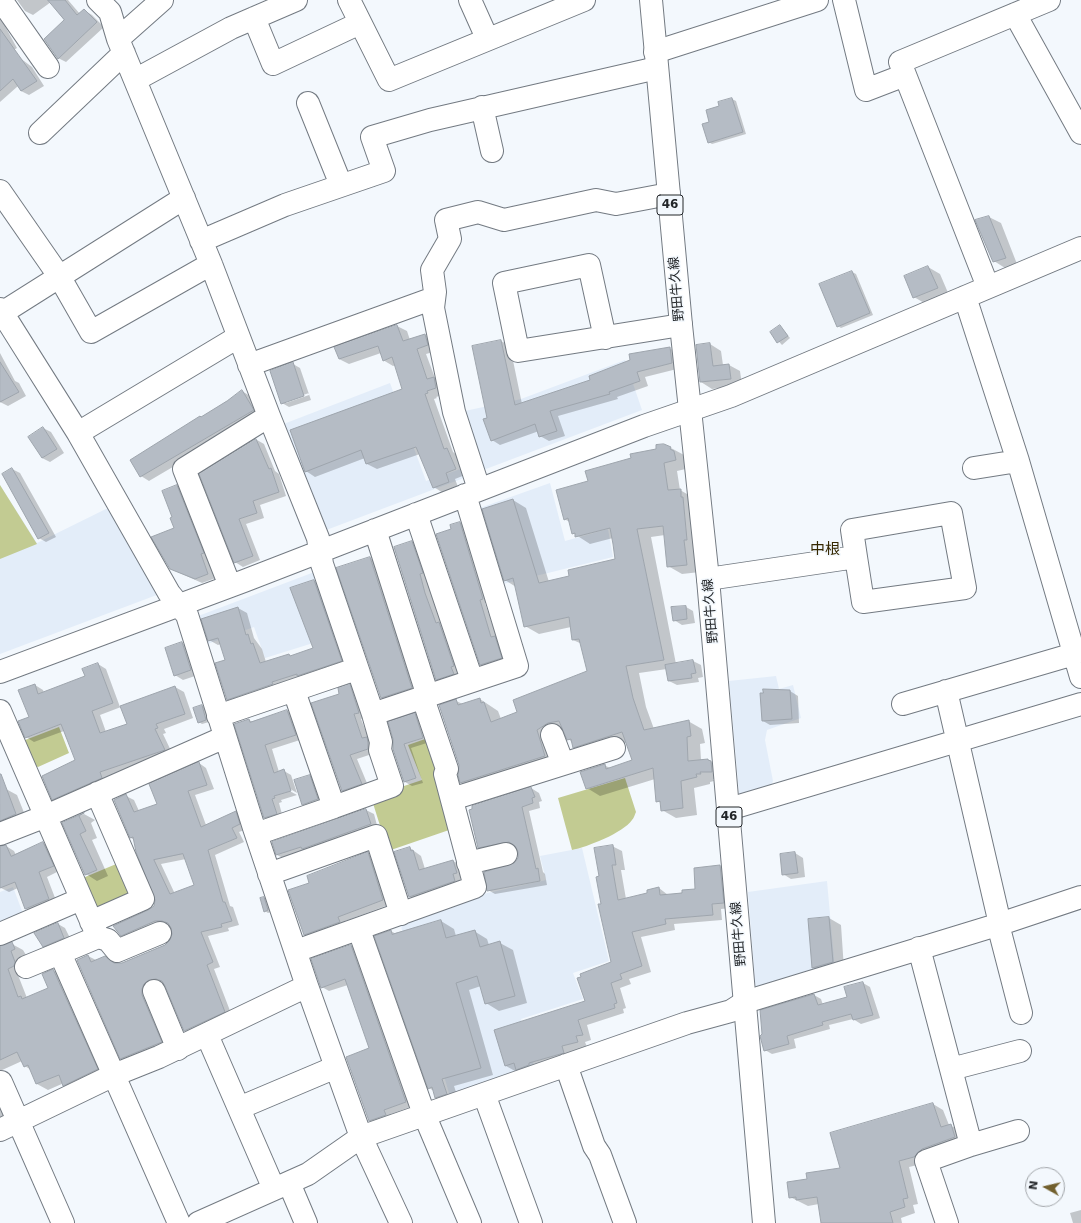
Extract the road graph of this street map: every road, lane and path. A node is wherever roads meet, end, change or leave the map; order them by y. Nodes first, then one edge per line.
1 (1, 0) edge
2 (98, 0) edge
3 (162, 0) edge
4 (296, 0) edge
5 (349, 0) edge
6 (470, 0) edge
7 (584, 0) edge
8 (651, 0) edge
9 (816, 0) edge
10 (844, 0) edge
11 (1049, 0) edge
12 (553, 6) edge
13 (1015, 14) junction
14 (254, 18) junction
15 (360, 23) junction
16 (487, 38) junction
17 (121, 46) junction
18 (656, 60) junction
19 (48, 68) dead end
20 (905, 75) junction
21 (135, 80) junction
22 (308, 103) dead end
23 (482, 108) junction
24 (40, 133) dead end
25 (1081, 133) edge
26 (492, 151) dead end
27 (341, 185) junction
28 (0, 191) edge
29 (669, 194) junction
30 (184, 198) junction
31 (201, 241) junction
32 (1079, 251) edge
33 (211, 264) junction
34 (59, 276) junction
35 (988, 287) junction
36 (965, 297) junction
37 (434, 298) junction
38 (1, 311) edge
39 (681, 325) junction
40 (238, 337) junction
41 (605, 338) junction
42 (249, 366) junction
43 (690, 411) junction
44 (269, 416) junction
45 (78, 434) junction
46 (1018, 461) junction
47 (974, 468) dead end
48 (472, 492) junction
49 (416, 514) junction
50 (375, 530) junction
51 (320, 552) junction
52 (856, 557) junction
53 (708, 579) junction
54 (230, 586) junction
55 (180, 605) junction
56 (1074, 654) junction
57 (356, 668) junction
58 (0, 672) edge
59 (1081, 677) edge
60 (472, 680) junction
61 (294, 691) junction
62 (946, 692) junction
63 (426, 698) junction
64 (903, 704) dead end
65 (1081, 704) edge
66 (0, 711) edge
67 (373, 714) junction
68 (218, 716) junction
69 (552, 735) dead end
70 (225, 737) junction
71 (958, 741) junction
72 (614, 748) dead end
73 (563, 764) junction
74 (97, 793) junction
75 (452, 800) junction
76 (334, 806) junction
77 (729, 810) junction
78 (46, 816) junction
79 (0, 834) edge
80 (256, 834) junction
81 (506, 854) dead end
82 (468, 863) junction
83 (269, 874) junction
84 (81, 899) junction
85 (1080, 902) edge
86 (401, 914) junction
87 (1000, 924) junction
88 (94, 929) junction
89 (359, 930) junction
90 (160, 933) dead end
91 (0, 934) edge
92 (919, 948) junction
93 (296, 952) junction
94 (60, 953) junction
95 (26, 968) dead end
96 (307, 986) junction
97 (154, 991) dead end
98 (745, 1002) junction
99 (1021, 1013) dead end
100 (206, 1035) junction
101 (178, 1048) junction
102 (1020, 1051) dead end
103 (566, 1065) junction
104 (336, 1067) junction
105 (951, 1069) junction
106 (114, 1075) junction
107 (1, 1082) dead end
108 (484, 1094) junction
109 (239, 1108) junction
110 (424, 1114) junction
111 (10, 1126) edge
112 (1018, 1131) dead end
113 (361, 1137) junction
114 (972, 1145) junction
115 (282, 1186) junction
116 (63, 1223) edge
117 (179, 1223) edge
118 (198, 1223) edge
119 (306, 1223) edge
120 (401, 1223) edge
121 (470, 1223) edge
122 (532, 1223) edge
123 (625, 1223) edge
124 (764, 1223) edge
125 (946, 1223) edge

1 - 19 street
2 - 17 street
3 - 17 street
4 - 14 street
5 - 15 street
6 - 16 street
7 - 12 street
8 - 18 street, 野田牛久線 / 46
9 - 18 street
10 - 20 street
11 - 13 street
12 - 16 street
13 - 20 street
13 - 25 street
14 - 15 street
14 - 21 street
15 - 16 street
17 - 21 street
17 - 24 street
18 - 23 street
18 - 29 street, 野田牛久線 / 46
20 - 35 street
21 - 30 street
22 - 27 street
23 - 26 street
23 - 27 street
27 - 31 street
28 - 34 street
29 - 37 street
29 - 39 street, 野田牛久線 / 46
30 - 31 street
30 - 34 street
31 - 33 street
32 - 35 street
33 - 34 street
33 - 40 street
34 - 38 street
35 - 36 street
36 - 43 street
36 - 46 street
37 - 42 street
37 - 48 street
38 - 45 street
39 - 41 street
39 - 43 street, 野田牛久線 / 46
40 - 42 street
40 - 45 street
41 - 41 street
42 - 44 street
43 - 48 street
43 - 53 street, 野田牛久線 / 46
44 - 51 street
44 - 54 street
45 - 55 street
46 - 47 street
46 - 56 street
48 - 49 street
48 - 60 street
49 - 50 street
49 - 60 street
50 - 51 street
50 - 63 street
51 - 54 street
51 - 57 street
52 - 52 street
52 - 53 street
53 - 77 street, 野田牛久線 / 46
54 - 55 street
55 - 58 street
55 - 68 street
56 - 59 street
56 - 62 street
57 - 61 street
57 - 67 street
60 - 63 street
61 - 68 street
61 - 76 street
62 - 64 street
62 - 71 street
63 - 67 street
63 - 75 street
65 - 71 street
66 - 78 street
67 - 76 street
68 - 70 street
69 - 73 street
70 - 74 street
70 - 80 street
71 - 77 street
71 - 87 street
72 - 73 street
73 - 75 street
74 - 78 street
74 - 88 street
75 - 82 street
76 - 80 street
77 - 98 street, 野田牛久線 / 46
78 - 79 street
78 - 84 street
80 - 83 street
81 - 82 street
82 - 86 street
83 - 86 street
83 - 93 street
84 - 88 street
84 - 91 street
85 - 87 street
86 - 89 street
87 - 92 street
87 - 99 street
88 - 90 street
88 - 94 street
89 - 93 street
89 - 110 street
92 - 98 street
92 - 105 street
93 - 96 street
94 - 95 street
94 - 106 street
96 - 100 street
96 - 104 street
97 - 101 street
98 - 103 street
98 - 124 street, 野田牛久線 / 46
100 - 101 street
100 - 109 street
101 - 106 street
102 - 105 street
103 - 108 street
103 - 123 street
104 - 109 street
104 - 113 street
105 - 114 street
106 - 111 street
106 - 117 street
107 - 111 street
108 - 110 street
108 - 122 street
109 - 115 street
110 - 113 street
110 - 121 street
111 - 116 street
112 - 114 street
113 - 115 street
113 - 120 street
114 - 125 street
115 - 118 street
115 - 119 street

